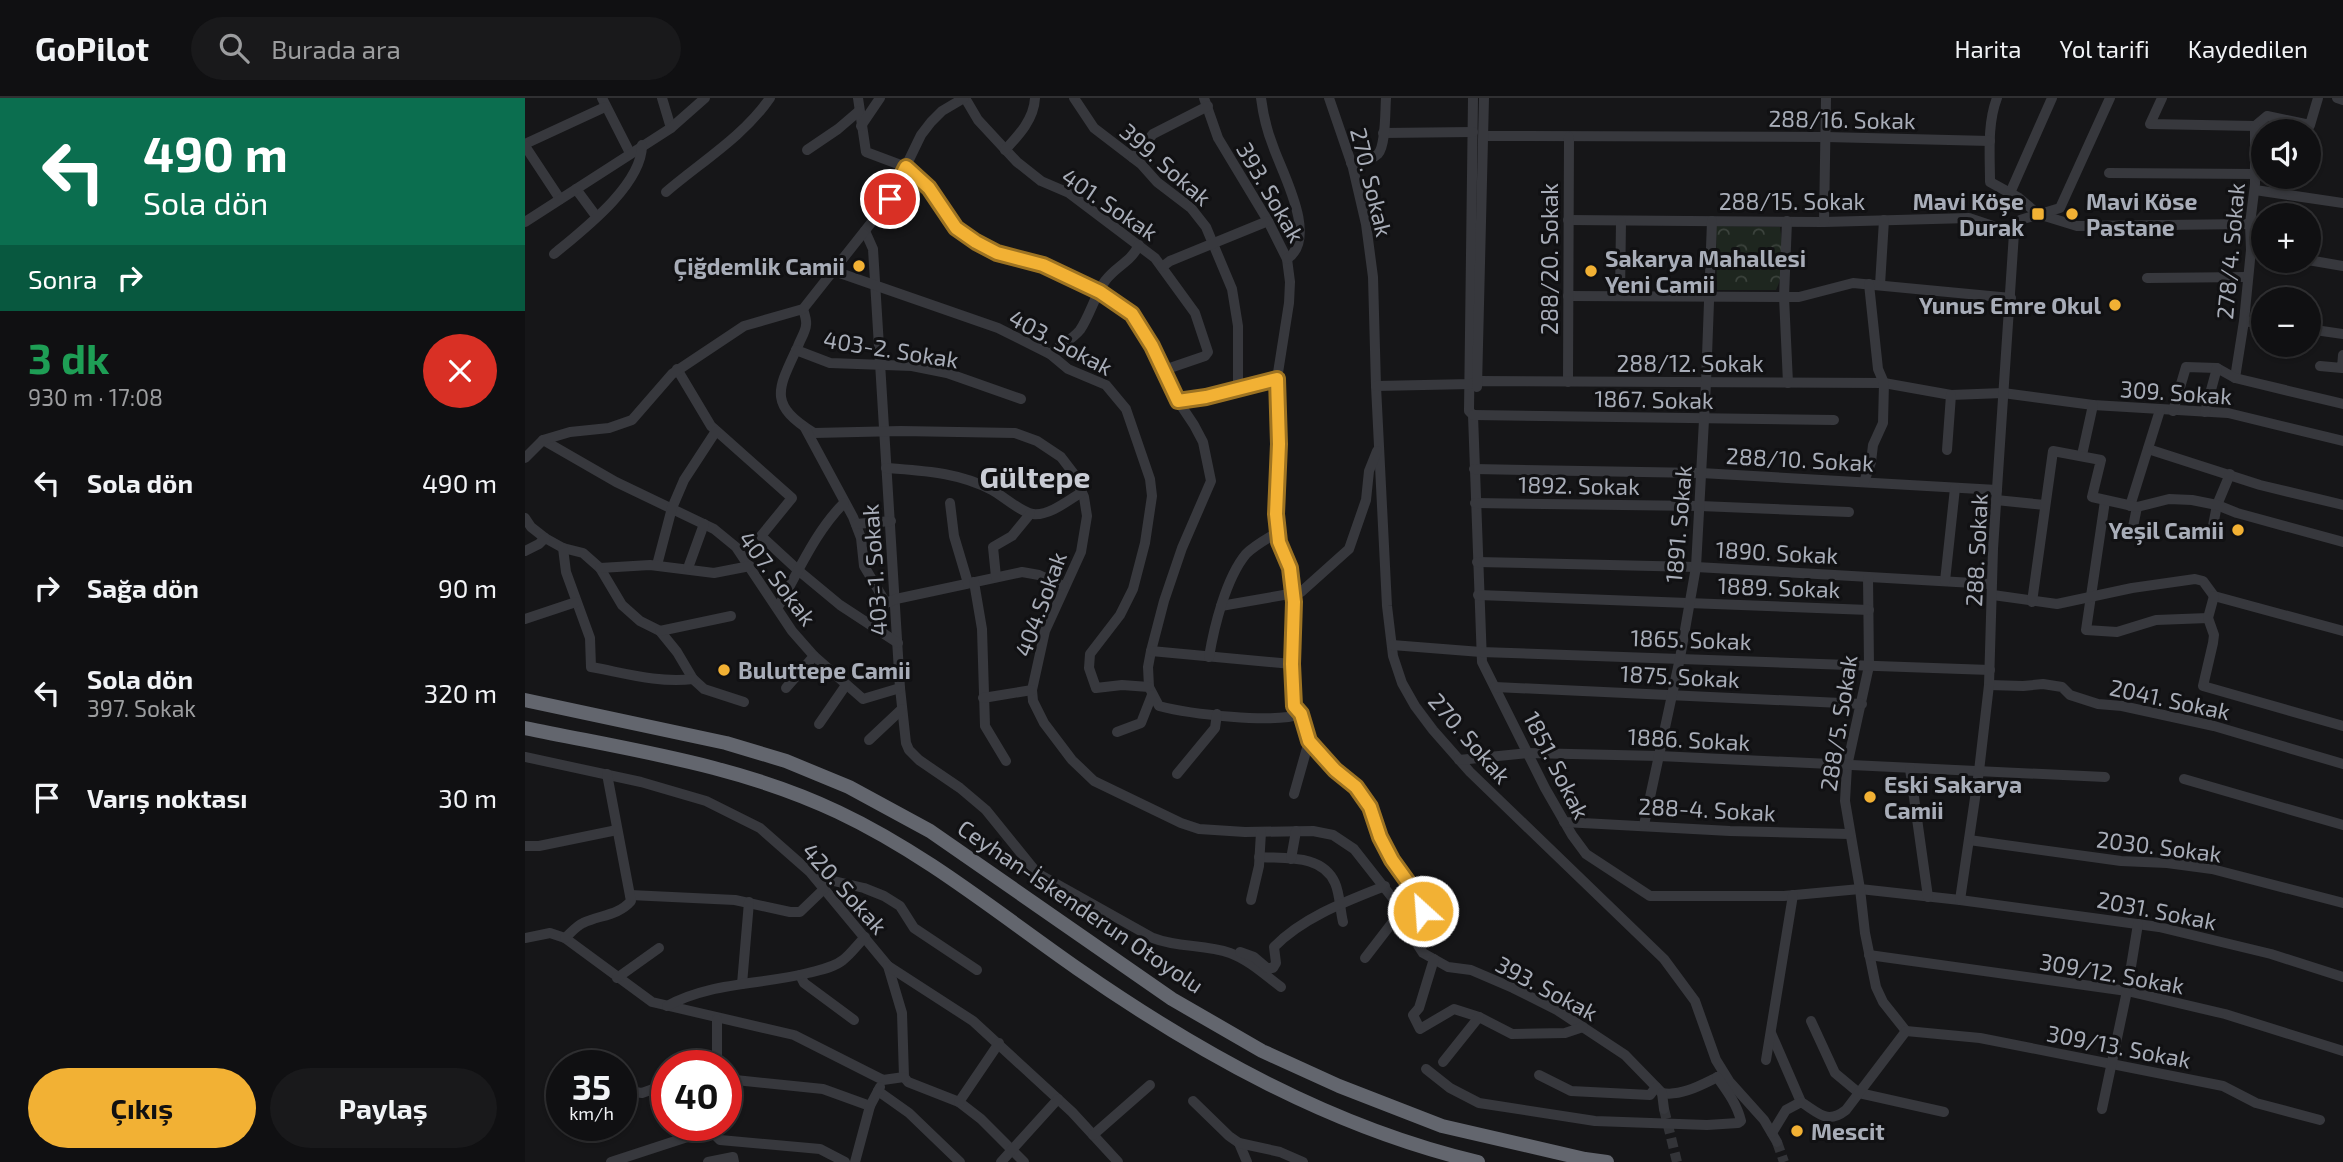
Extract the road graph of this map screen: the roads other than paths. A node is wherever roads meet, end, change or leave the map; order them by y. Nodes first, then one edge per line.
1 (662, 98) edge
2 (705, 98) edge
3 (770, 98) edge
4 (858, 98) edge
5 (880, 98) edge
6 (965, 98) edge
7 (1035, 98) edge
8 (1074, 98) edge
9 (1261, 98) edge
10 (1329, 98) edge
11 (1386, 98) edge
12 (1473, 98) edge
13 (1484, 98) edge
14 (1826, 98) edge
15 (1997, 98) edge
16 (2052, 98) edge
17 (2110, 98) edge
18 (2162, 98) edge
19 (2318, 98) edge
20 (2337, 98) edge
21 (2343, 100) edge
22 (604, 102) edge
23 (1206, 102) edge
24 (859, 111) junction
25 (2263, 119) edge
26 (2281, 119) edge
27 (2312, 119) edge
28 (861, 126) junction
29 (2251, 126) edge
30 (671, 128) junction
31 (1473, 132) junction
32 (1383, 133) junction
33 (1485, 136) junction
34 (1569, 136) junction
35 (1826, 137) junction
36 (1990, 141) junction
37 (525, 145) edge
38 (642, 145) junction
39 (807, 150) dead end
40 (1005, 150) junction
41 (630, 153) junction
42 (1133, 158) junction
43 (1351, 163) junction
44 (906, 167) junction
45 (2109, 173) dead end
46 (2251, 174) edge
47 (576, 189) junction
48 (2255, 190) joint
49 (666, 192) dead end
50 (2010, 193) junction
51 (560, 199) junction
52 (2343, 203) edge
53 (2038, 214) junction
54 (596, 216) junction
55 (1568, 220) junction
56 (1621, 220) junction
57 (1884, 220) junction
58 (1268, 221) junction
59 (1712, 221) junction
60 (1787, 221) junction
61 (525, 222) edge
62 (1823, 222) junction
63 (2250, 224) junction
64 (865, 231) junction
65 (2014, 233) junction
66 (1139, 245) junction
67 (1214, 245) junction
68 (2251, 250) joint
69 (554, 254) dead end
70 (1287, 259) junction
71 (2321, 262) edge
72 (2343, 266) edge
73 (1162, 267) junction
74 (834, 271) junction
75 (2247, 277) junction
76 (2147, 278) dead end
77 (1875, 285) junction
78 (874, 287) junction
79 (1100, 292) junction
80 (1568, 296) junction
81 (1620, 296) junction
82 (1710, 296) junction
83 (1784, 297) junction
84 (2011, 298) junction
85 (803, 309) junction
86 (2244, 321) junction
87 (2251, 322) edge
88 (2321, 331) edge
89 (2343, 334) edge
90 (796, 350) junction
91 (1050, 354) junction
92 (2343, 355) edge
93 (879, 364) junction
94 (2320, 366) dead end
95 (2217, 368) junction
96 (677, 369) junction
97 (1164, 370) junction
98 (2235, 378) junction
99 (1277, 379) junction
100 (1568, 382) junction
101 (1474, 383) junction
102 (1706, 383) junction
103 (1789, 383) junction
104 (1884, 383) junction
105 (1376, 386) junction
106 (1238, 390) junction
107 (2003, 393) junction
108 (1951, 395) junction
109 (1021, 398) dead end
110 (1178, 401) junction
111 (2343, 404) edge
112 (2093, 405) junction
113 (2159, 410) junction
114 (2173, 411) junction
115 (2205, 412) junction
116 (1471, 413) junction
117 (1704, 419) junction
118 (1834, 420) dead end
119 (804, 427) junction
120 (716, 431) junction
121 (884, 432) junction
122 (543, 440) junction
123 (2343, 441) edge
124 (1379, 446) junction
125 (2148, 449) junction
126 (1947, 450) dead end
127 (2081, 455) junction
128 (525, 458) edge
129 (886, 468) junction
130 (1474, 468) junction
131 (1701, 473) junction
132 (2230, 474) junction
133 (1864, 482) junction
134 (1955, 488) junction
135 (1082, 492) junction
136 (1997, 495) junction
137 (2105, 501) junction
138 (844, 503) junction
139 (950, 503) dead end
140 (1475, 503) junction
141 (2045, 505) junction
142 (2217, 505) junction
143 (2343, 505) edge
144 (1700, 506) junction
145 (2133, 506) junction
146 (672, 508) junction
147 (1849, 512) dead end
148 (1030, 514) junction
149 (525, 517) edge
150 (891, 521) junction
151 (703, 524) junction
152 (856, 524) junction
153 (1278, 532) junction
154 (2132, 532) dead end
155 (2211, 536) dead end
156 (545, 538) junction
157 (2343, 542) edge
158 (563, 548) junction
159 (525, 551) edge
160 (1477, 562) junction
161 (657, 565) junction
162 (750, 566) junction
163 (1696, 567) junction
164 (600, 568) junction
165 (688, 568) junction
166 (799, 571) junction
167 (1868, 577) junction
168 (996, 578) junction
169 (1945, 581) junction
170 (971, 583) junction
171 (1064, 586) junction
172 (1992, 589) junction
173 (1297, 592) junction
174 (1478, 594) junction
175 (2214, 596) junction
176 (2091, 597) junction
177 (896, 599) junction
178 (576, 602) junction
179 (1690, 602) junction
180 (2032, 602) junction
181 (1221, 606) junction
182 (778, 607) junction
183 (1869, 610) junction
184 (731, 616) dead end
185 (2208, 618) junction
186 (525, 619) edge
187 (660, 631) junction
188 (2343, 631) edge
189 (898, 643) junction
190 (1392, 645) junction
191 (1151, 651) junction
192 (1481, 652) junction
193 (814, 656) junction
194 (1209, 657) junction
195 (1680, 658) junction
196 (1292, 664) junction
197 (1869, 666) junction
198 (1990, 670) junction
199 (692, 679) junction
200 (846, 685) junction
201 (1989, 685) junction
202 (1495, 687) junction
203 (786, 688) dead end
204 (899, 688) junction
205 (1032, 690) junction
206 (1151, 691) junction
207 (1673, 695) junction
208 (983, 698) junction
209 (525, 700) edge
210 (744, 702) dead end
211 (1862, 704) junction
212 (902, 709) junction
213 (1217, 714) junction
214 (1301, 714) junction
215 (819, 724) dead end
216 (2343, 726) edge
217 (525, 728) edge
218 (1117, 732) dead end
219 (869, 740) dead end
220 (1309, 741) junction
221 (1528, 753) junction
222 (1659, 756) junction
223 (525, 757) edge
224 (1459, 760) junction
225 (1006, 761) dead end
226 (2343, 764) edge
227 (1847, 766) junction
228 (1910, 768) junction
229 (1979, 771) junction
230 (607, 774) junction
231 (1177, 774) dead end
232 (2105, 777) dead end
233 (2183, 779) dead end
234 (1294, 794) dead end
235 (1564, 822) junction
236 (1644, 825) junction
237 (2343, 825) edge
238 (617, 830) junction
239 (1296, 831) junction
240 (1261, 832) junction
241 (1849, 834) junction
242 (1969, 840) junction
243 (525, 846) edge
244 (1259, 857) junction
245 (1291, 859) junction
246 (1385, 886) junction
247 (825, 888) junction
248 (1860, 889) junction
249 (630, 895) junction
250 (1793, 895) junction
251 (1928, 897) junction
252 (1251, 900) dead end
253 (1960, 900) junction
254 (749, 902) junction
255 (2343, 903) edge
256 (1338, 905) junction
257 (1402, 910) junction
258 (1413, 920) junction
259 (1343, 922) dead end
260 (2138, 923) junction
261 (865, 937) junction
262 (525, 938) edge
263 (565, 939) junction
264 (659, 948) dead end
265 (1229, 953) junction
266 (1869, 956) junction
267 (1365, 958) dead end
268 (1434, 959) junction
269 (888, 965) junction
270 (977, 970) dead end
271 (800, 975) junction
272 (2343, 976) edge
273 (617, 978) junction
274 (742, 984) junction
275 (1281, 987) dead end
276 (2127, 991) junction
277 (667, 1006) junction
278 (1479, 1017) junction
279 (717, 1019) junction
280 (854, 1020) dead end
281 (1811, 1021) dead end
282 (1583, 1027) junction
283 (1906, 1031) junction
284 (1771, 1033) junction
285 (999, 1043) junction
286 (717, 1050) edge
287 (2343, 1051) edge
288 (1766, 1060) dead end
289 (1443, 1062) dead end
290 (2112, 1063) junction
291 (1426, 1069) dead end
292 (1539, 1075) dead end
293 (1721, 1076) junction
294 (904, 1077) junction
295 (883, 1080) junction
296 (742, 1081) edge
297 (1150, 1084) dead end
298 (1659, 1090) junction
299 (878, 1091) junction
300 (1859, 1093) junction
301 (1058, 1099) junction
302 (1193, 1101) dead end
303 (959, 1102) junction
304 (1801, 1102) junction
305 (870, 1107) junction
306 (1664, 1109) tunnel mouth
307 (2102, 1109) dead end
308 (1944, 1112) dead end
309 (2319, 1120) dead end
310 (1093, 1135) junction
311 (673, 1141) edge
312 (731, 1141) edge
313 (1240, 1143) junction
314 (1011, 1149) junction
315 (1111, 1160) edge
316 (611, 1162) edge
317 (708, 1162) edge
318 (734, 1162) edge
319 (845, 1162) edge
320 (855, 1162) edge
321 (960, 1162) edge
322 (1000, 1162) edge
323 (1024, 1162) edge
324 (1247, 1162) edge
325 (1303, 1162) edge
326 (1478, 1162) edge
327 (1607, 1162) edge

1 - 30 street
2 - 30 street
3 - 49 street
4 - 24 street
5 - 28 street
6 - 40 street, 401. Sokak
6 - 44 street
7 - 40 street
8 - 42 street, 399. Sokak
9 - 70 street
10 - 43 street, 270. Sokak
11 - 32 street
12 - 31 street
13 - 33 street
14 - 35 street
15 - 36 street
16 - 50 street
17 - 53 street
18 - 29 street
19 - 27 street
20 - 21 street
22 - 37 street
22 - 41 street
23 - 42 street
23 - 58 street, 393. Sokak
24 - 28 street
24 - 39 street
25 - 26 street
28 - 44 street
30 - 38 street
31 - 32 street
31 - 101 street
32 - 43 street
33 - 34 street, 288/16. Sokak
33 - 101 street
34 - 35 street, 288/16. Sokak
34 - 55 street, 288/20. Sokak
35 - 36 street, 288/16. Sokak
35 - 62 street
36 - 50 street
37 - 51 street
38 - 41 street
38 - 54 street
40 - 66 street, 401. Sokak
41 - 47 street
42 - 67 street, 399. Sokak
43 - 105 street, 270. Sokak
44 - 64 street
44 - 79 street
45 - 46 street
47 - 51 street
47 - 54 street
48 - 52 street
48 - 63 street, 278/4. Sokak
50 - 53 street
51 - 61 street
53 - 63 street
53 - 65 street
54 - 69 street
55 - 56 street, 288/15. Sokak
55 - 80 street, 288/20. Sokak
56 - 59 street, 288/15. Sokak
56 - 81 street
57 - 62 street, 288/15. Sokak
57 - 65 street, 288/15. Sokak
57 - 77 street
58 - 67 street
58 - 70 street, 393. Sokak
59 - 60 street, 288/15. Sokak
59 - 82 street, 1891. Sokak
60 - 62 street, 288/15. Sokak
60 - 83 street
63 - 68 street, 278/4. Sokak
64 - 74 street
64 - 78 street, 403-1. Sokak
65 - 84 street, 288. Sokak
66 - 73 street, 401. Sokak
66 - 79 street
67 - 73 street
67 - 106 street, 399. Sokak
68 - 75 street, 278/4. Sokak
70 - 99 street, 393. Sokak
71 - 72 street
73 - 97 street, 401. Sokak
74 - 78 street, 403. Sokak
74 - 85 street
75 - 76 street
75 - 86 street, 278/4. Sokak
77 - 83 street
77 - 84 street
77 - 104 street
78 - 91 street, 403. Sokak
78 - 93 street, 403-1. Sokak
79 - 91 street
79 - 97 street
80 - 81 street
80 - 100 street, 288/20. Sokak
81 - 82 street
82 - 83 street
82 - 102 street, 1891. Sokak
83 - 103 street
84 - 107 street, 288. Sokak
85 - 90 street
85 - 96 street
86 - 87 street
86 - 98 street, 278/4. Sokak
88 - 89 street
90 - 93 street, 403-2. Sokak
90 - 119 street
91 - 206 street, 403. Sokak
92 - 94 street
93 - 109 street, 403-2. Sokak
93 - 121 street, 403-1. Sokak
95 - 98 street
95 - 114 street
95 - 115 street
96 - 120 street
96 - 122 street
97 - 110 street
98 - 111 street
99 - 106 street
99 - 153 street, 393. Sokak
100 - 101 street, 288/12. Sokak
100 - 102 street, 288/12. Sokak
101 - 105 street, 288/12. Sokak
101 - 116 street, 1851. Sokak
102 - 103 street, 288/12. Sokak
102 - 117 street, 1891. Sokak
103 - 104 street, 288/12. Sokak
104 - 108 street, 288/12. Sokak
104 - 133 street
105 - 124 street, 270. Sokak
106 - 110 street
107 - 108 street, 288/12. Sokak
107 - 112 street, 309. Sokak
107 - 136 street, 288. Sokak
108 - 126 street
110 - 191 street
112 - 113 street, 309. Sokak
112 - 127 street
113 - 114 street, 309. Sokak
113 - 125 street
114 - 115 street, 309. Sokak
115 - 123 street, 309. Sokak
116 - 117 street, 1867. Sokak
116 - 130 street, 1851. Sokak
117 - 118 street, 1867. Sokak
117 - 131 street, 1891. Sokak
119 - 121 street, 404.Sokak
119 - 138 street
120 - 146 street
120 - 166 street
121 - 129 street, 403-1. Sokak
121 - 135 street, 404.Sokak
122 - 128 street
122 - 146 street, 407. Sokak
124 - 173 street
124 - 190 street, 270. Sokak
125 - 132 street
125 - 145 street
127 - 137 street
127 - 141 street
129 - 148 street
129 - 150 street, 403-1. Sokak
130 - 131 street, 288/10. Sokak
130 - 140 street, 1851. Sokak
131 - 133 street, 288/10. Sokak
131 - 144 street, 1891. Sokak
132 - 142 street
132 - 143 street
133 - 134 street, 288/10. Sokak
134 - 136 street, 288/10. Sokak
134 - 169 street
135 - 148 street
135 - 171 street, 404.Sokak
136 - 141 street, 288/10. Sokak
136 - 172 street, 288. Sokak
137 - 145 street
137 - 176 street
138 - 152 street
138 - 166 street
139 - 170 street
140 - 144 street, 1892. Sokak
140 - 160 street, 1851. Sokak
141 - 180 street
142 - 145 street
142 - 155 street
142 - 157 street
144 - 147 street, 1892. Sokak
144 - 163 street, 1891. Sokak
145 - 154 street
146 - 151 street, 407. Sokak
146 - 161 street
148 - 168 street
149 - 156 street
150 - 152 street
150 - 177 street, 403-1. Sokak
151 - 162 street, 407. Sokak
151 - 165 street
152 - 177 street
153 - 173 street, 393. Sokak
153 - 181 street
156 - 158 street
156 - 159 street
158 - 164 street
158 - 178 street
160 - 163 street, 1890. Sokak
160 - 174 street, 1851. Sokak
161 - 164 street
161 - 165 street
162 - 165 street
162 - 182 street, 407. Sokak
163 - 167 street, 1890. Sokak
163 - 179 street, 1891. Sokak
164 - 187 street
166 - 182 street
166 - 189 street
167 - 169 street, 1890. Sokak
167 - 183 street, 288/5. Sokak
168 - 170 street
168 - 171 street
169 - 172 street, 1890. Sokak
170 - 177 street
170 - 208 street
171 - 205 street, 404.Sokak
172 - 180 street, 1890. Sokak
172 - 198 street, 288. Sokak
173 - 181 street
173 - 196 street, 393. Sokak
174 - 179 street, 1889. Sokak
174 - 192 street, 1851. Sokak
175 - 176 street, 1890. Sokak
175 - 185 street
175 - 188 street
176 - 180 street, 1890. Sokak
176 - 185 street
177 - 189 street, 403-1. Sokak
178 - 186 street
178 - 199 street
179 - 183 street, 1889. Sokak
179 - 195 street, 1891. Sokak
181 - 194 street
182 - 193 street, 407. Sokak
183 - 197 street, 288/5. Sokak
184 - 187 street
185 - 216 street
187 - 199 street
189 - 204 street, 403-1. Sokak
190 - 192 street, 1865. Sokak
190 - 224 street, 270. Sokak
191 - 194 street
191 - 206 street
192 - 195 street, 1865. Sokak
192 - 202 street, 1851. Sokak
193 - 200 street, 407. Sokak
193 - 203 street
194 - 196 street
195 - 197 street, 1865. Sokak
195 - 207 street, 1891. Sokak
196 - 214 street, 393. Sokak
197 - 198 street, 1865. Sokak
197 - 211 street, 288/5. Sokak
198 - 201 street, 288. Sokak
199 - 210 street
200 - 204 street, 407. Sokak
200 - 215 street
201 - 226 street, 2041. Sokak
201 - 229 street, 288. Sokak
202 - 207 street, 1875. Sokak
202 - 221 street, 1851. Sokak
204 - 212 street, 403-1. Sokak
205 - 208 street
205 - 240 street, 404.Sokak
206 - 213 street
206 - 218 street
207 - 211 street, 1875. Sokak
207 - 222 street, 1891. Sokak
208 - 225 street
209 - 327 highway, Ceyhan-İskenderun Otoyolu
211 - 227 street, 288/5. Sokak
212 - 219 street
212 - 265 street, 403-1. Sokak
213 - 214 street
213 - 231 street
214 - 220 street, 393. Sokak
217 - 326 highway
220 - 234 street
220 - 258 street, 393. Sokak
221 - 222 street, 1886. Sokak
221 - 224 street, 1886. Sokak
221 - 235 street, 1851. Sokak
222 - 227 street, 1886. Sokak
222 - 236 street, 1891. Sokak
223 - 230 street, 420. Sokak
224 - 293 street, 270. Sokak
227 - 228 street, 1886. Sokak
227 - 241 street, 288/5. Sokak
228 - 229 street, 1886. Sokak
228 - 251 street
229 - 232 street, 1886. Sokak
229 - 242 street, 288. Sokak
230 - 238 street
230 - 247 street, 420. Sokak
233 - 237 street
235 - 236 street, 288-4. Sokak
235 - 250 street, 1851. Sokak
236 - 241 street, 288-4. Sokak
238 - 243 street
238 - 249 street
239 - 240 street, 404.Sokak
239 - 245 street
239 - 246 street, 404.Sokak
240 - 244 street
241 - 248 street, 288/5. Sokak
242 - 253 street, 288. Sokak
242 - 255 street, 2030. Sokak
244 - 245 street
244 - 252 street
245 - 256 street
246 - 256 street
246 - 257 street, 404.Sokak
247 - 254 street
247 - 261 street, 420. Sokak
247 - 270 street
248 - 250 street, 1851. Sokak
248 - 251 street, 1851. Sokak
248 - 266 street, 288/5. Sokak
249 - 254 street
249 - 263 street
250 - 284 street
251 - 253 street, 2031. Sokak
253 - 260 street, 2031. Sokak
254 - 274 street
256 - 259 street
256 - 265 street
257 - 258 street, 404.Sokak
257 - 267 street
258 - 268 street, 393. Sokak
260 - 272 street, 2031. Sokak
260 - 276 street
261 - 269 street, 420. Sokak
261 - 271 street
262 - 263 street
263 - 273 street
264 - 273 street
265 - 275 street, 403-1. Sokak
266 - 276 street, 309/12. Sokak
266 - 283 street, 288/5. Sokak
268 - 278 street
268 - 282 street, 393. Sokak
269 - 285 street
269 - 294 street, 420. Sokak
271 - 274 street
271 - 280 street
273 - 277 street
274 - 277 street
276 - 287 street, 309/12. Sokak
276 - 290 street
277 - 279 street
278 - 282 street
278 - 289 street
279 - 286 street
279 - 295 street
281 - 300 street
282 - 298 street, 393. Sokak
283 - 290 street, 309/13. Sokak
283 - 300 street
284 - 288 street
284 - 304 street
285 - 301 street
285 - 303 street
290 - 307 street
290 - 309 street, 309/13. Sokak
291 - 293 street
292 - 298 street
293 - 298 street
293 - 304 street, 270. Sokak
294 - 295 street
294 - 303 street
295 - 299 street
296 - 305 street
297 - 310 street
298 - 306 street
299 - 305 street
299 - 321 street
300 - 304 street
300 - 308 street
301 - 310 street
301 - 314 street
302 - 313 street
303 - 314 street
305 - 320 street
310 - 315 street
311 - 316 street
312 - 319 street
313 - 324 street
313 - 325 street
314 - 322 street
314 - 323 street
317 - 318 street

